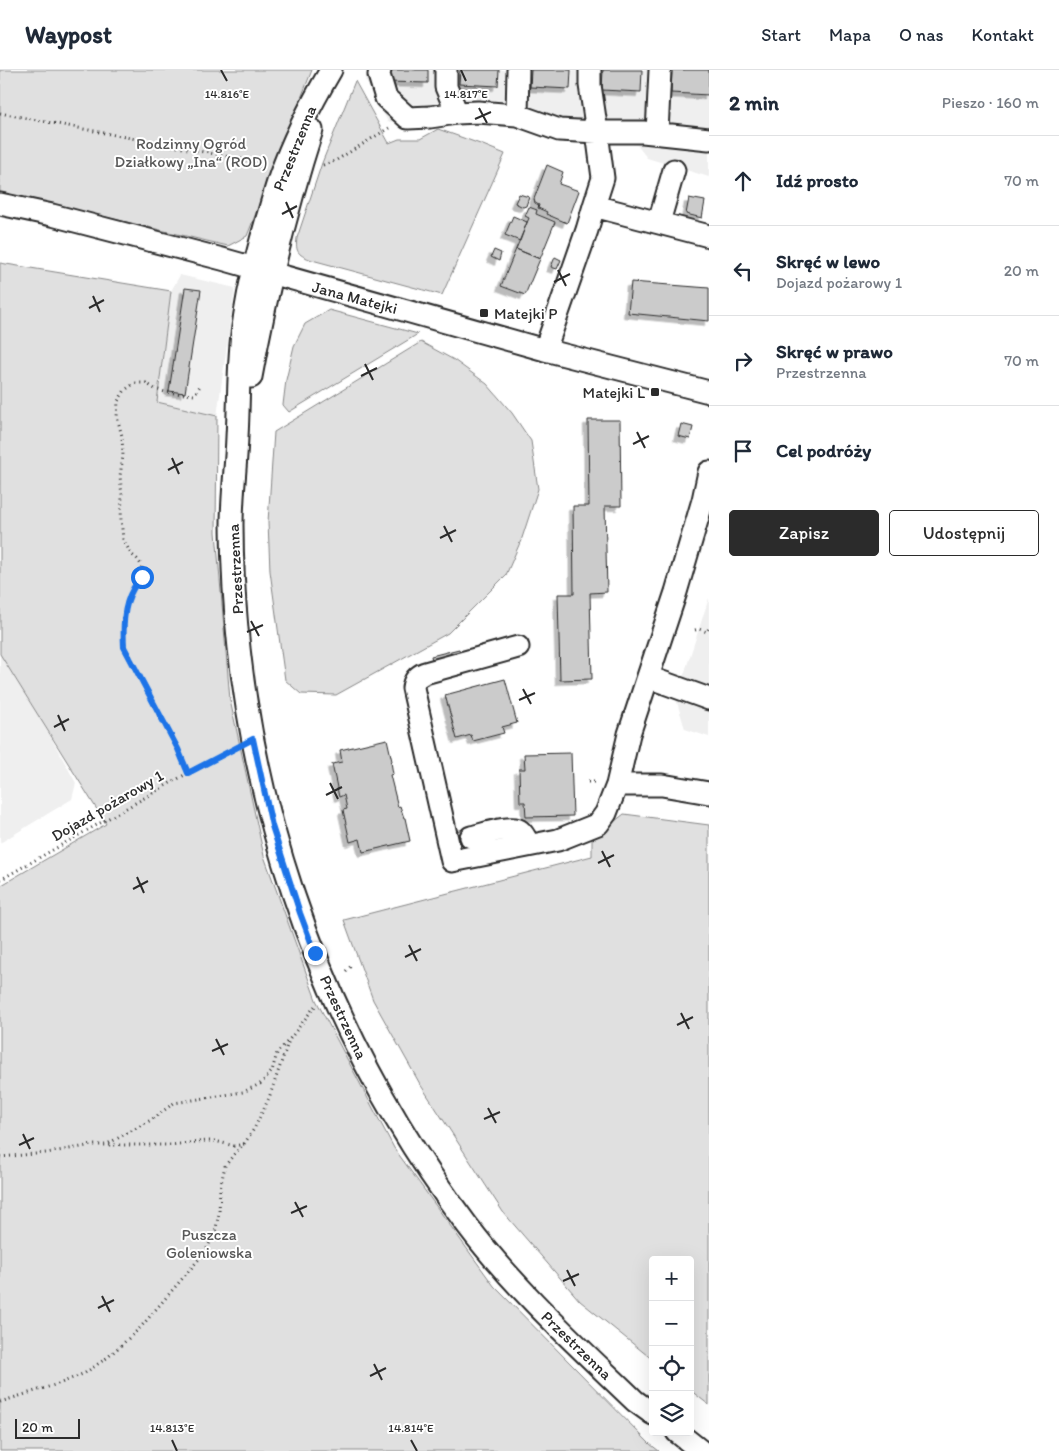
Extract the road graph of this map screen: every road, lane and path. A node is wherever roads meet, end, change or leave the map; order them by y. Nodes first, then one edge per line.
1 (331, 70) edge
2 (380, 70) edge
3 (446, 70) edge
4 (518, 70) edge
5 (590, 70) edge
6 (660, 70) edge
7 (0, 113) edge
8 (457, 113) junction
9 (517, 115) junction
10 (408, 118) junction
11 (597, 132) junction
12 (657, 133) junction
13 (708, 138) edge
14 (251, 161) dead end
15 (317, 167) dead end
16 (674, 170) dead end
17 (0, 204) edge
18 (594, 206) junction
19 (659, 222) junction
20 (709, 236) edge
21 (263, 271) junction
22 (545, 350) junction
23 (200, 386) dead end
24 (709, 392) edge
25 (709, 472) edge
26 (709, 628) edge
27 (695, 630) dead end
28 (518, 647) dead end
29 (648, 677) junction
30 (709, 699) edge
31 (253, 739) junction
32 (188, 773) junction
33 (588, 782) dead end
34 (607, 784) junction
35 (709, 793) edge
36 (471, 837) dead end
37 (529, 845) junction
38 (0, 880) edge
39 (320, 1000) dead end
40 (289, 1040) junction
41 (107, 1144) junction
42 (244, 1144) junction
43 (0, 1157) edge
44 (0, 1402) edge
45 (649, 1411) edge
46 (682, 1436) edge
47 (701, 1451) edge

1 - 21 street, Przestrzenna
2 - 10 street
3 - 8 street
4 - 9 street
5 - 11 street
6 - 12 street
7 - 14 path
8 - 9 street
8 - 10 street
9 - 11 street
10 - 15 path
11 - 12 street
11 - 18 street
12 - 13 street
16 - 19 street
17 - 21 street, Jana Matejki
18 - 19 street
18 - 22 street
19 - 20 street
21 - 22 street, Jana Matejki
21 - 31 street, Przestrzenna
22 - 24 street, Jana Matejki
23 - 32 path
25 - 29 street
26 - 27 path
28 - 37 street
29 - 30 street
29 - 34 street
31 - 32 path, Dojazd pożarowy 1
31 - 45 street, Przestrzenna
32 - 38 path, Dojazd pożarowy 1
33 - 34 path
34 - 35 street
34 - 37 street
36 - 37 street
39 - 40 path
40 - 41 path
40 - 42 path
41 - 42 path
41 - 43 path
42 - 44 path
46 - 47 street

